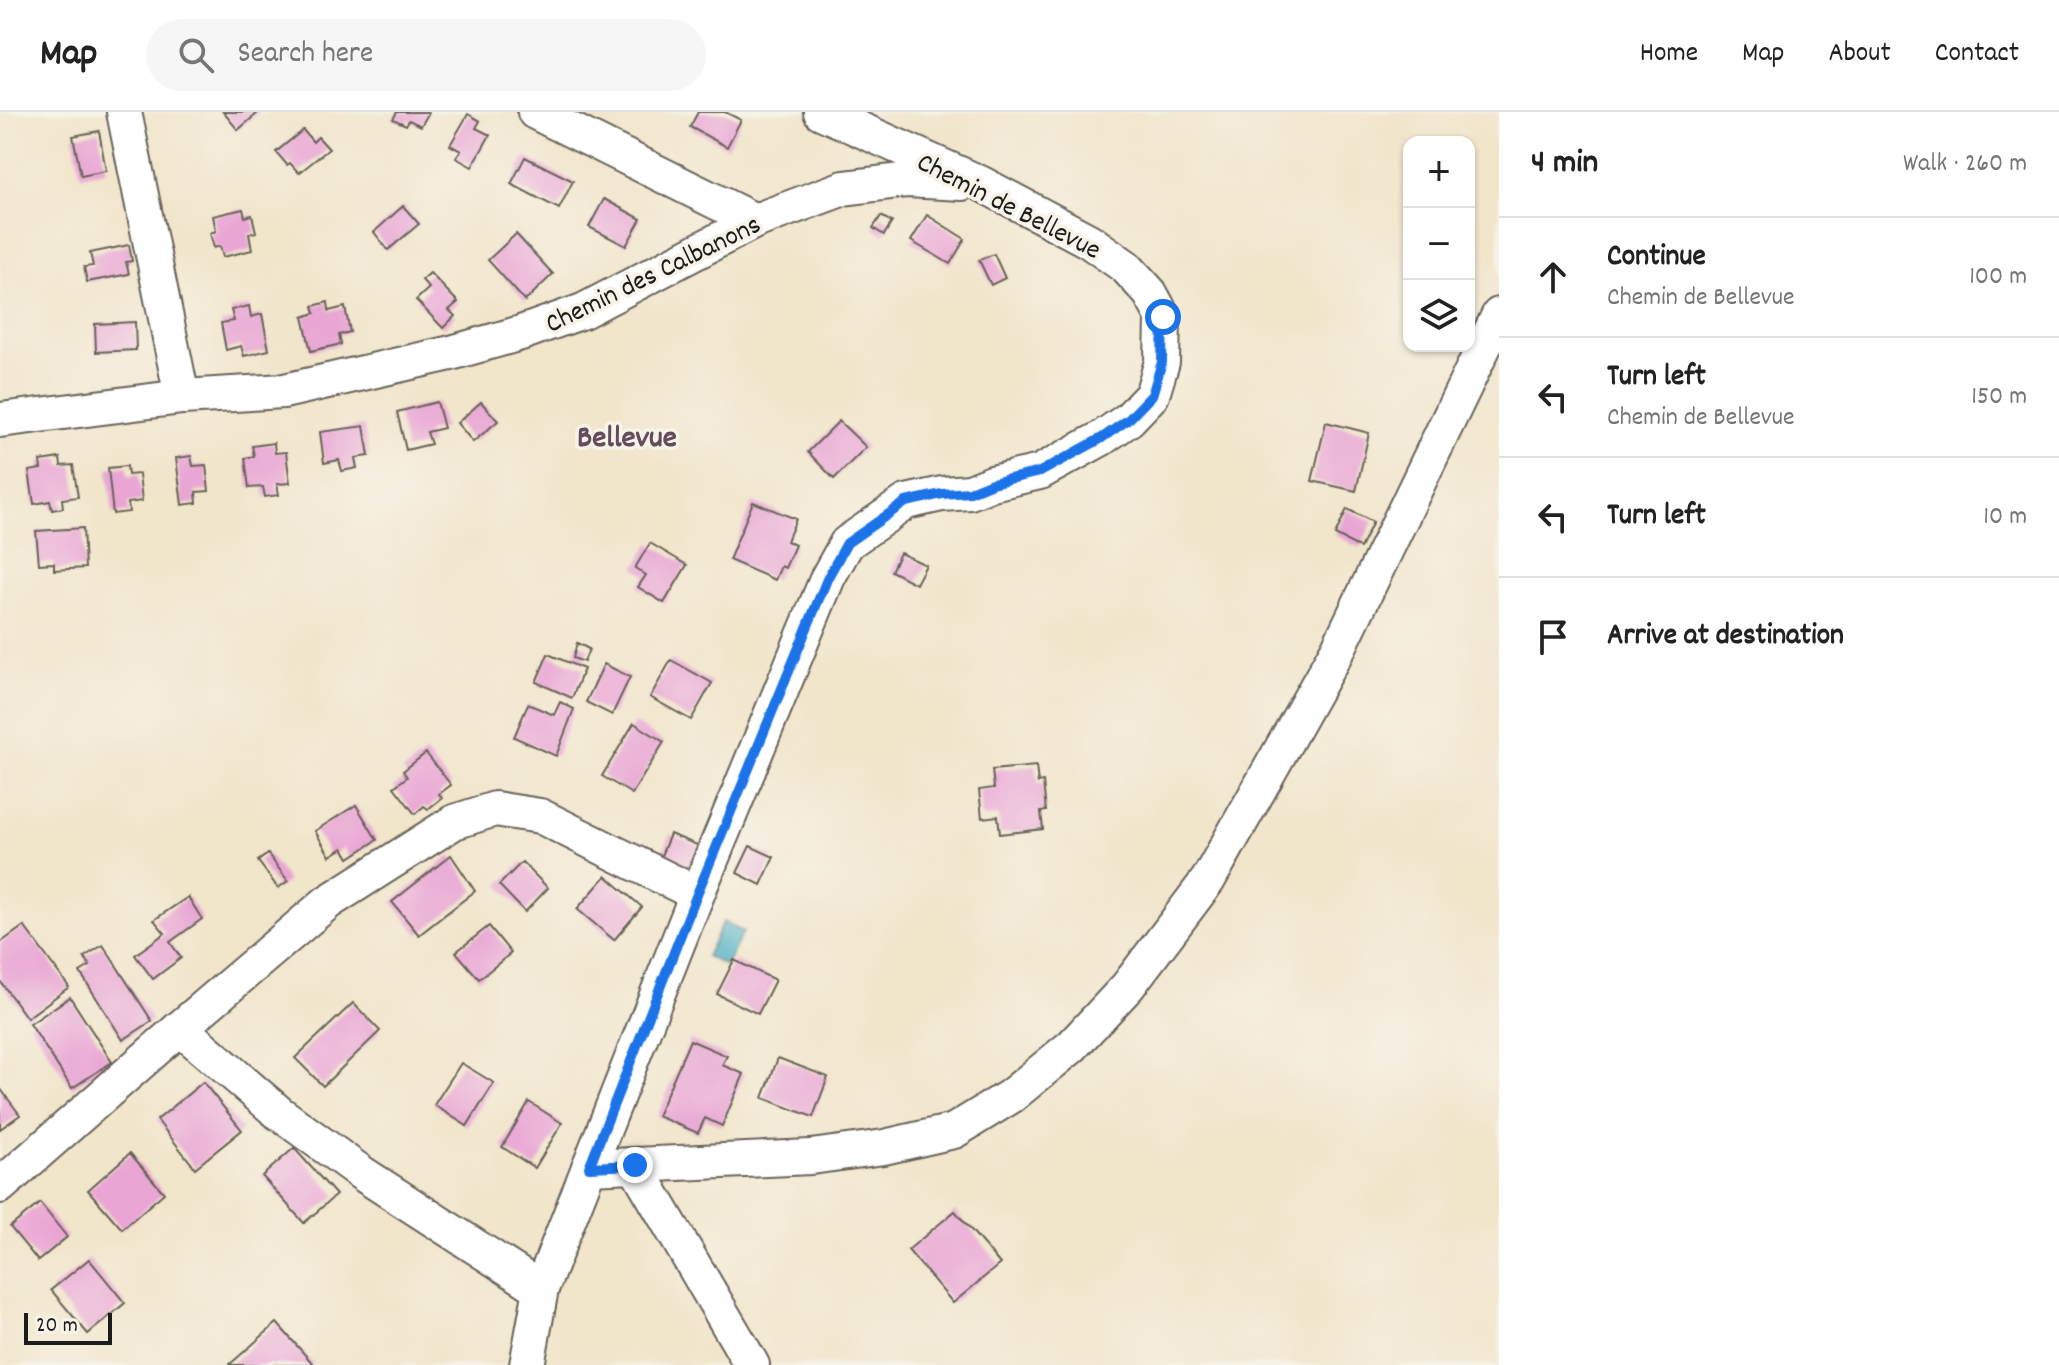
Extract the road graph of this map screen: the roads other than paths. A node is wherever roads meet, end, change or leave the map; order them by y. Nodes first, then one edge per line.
1 (124, 112) edge
2 (535, 112) edge
3 (821, 112) edge
4 (980, 183) junction
5 (755, 221) junction
6 (1499, 315) edge
7 (182, 397) junction
8 (0, 420) edge
9 (697, 894) junction
10 (180, 1028) junction
11 (635, 1165) junction
12 (589, 1167) junction
13 (0, 1186) edge
14 (541, 1289) junction
15 (527, 1365) edge
16 (752, 1365) edge

1 - 7 street
2 - 5 street
3 - 4 street, Chemin de Bellevue
4 - 5 street, Chemin des Calbanons
4 - 9 street, Chemin de Bellevue
5 - 7 street, Chemin des Calbanons
6 - 11 street
7 - 8 street, Chemin des Calbanons
9 - 10 street
9 - 12 street, Chemin de Bellevue
10 - 13 street
10 - 14 street
11 - 12 street
11 - 16 street
12 - 14 street, Chemin de Bellevue
14 - 15 street, Chemin de Bellevue

